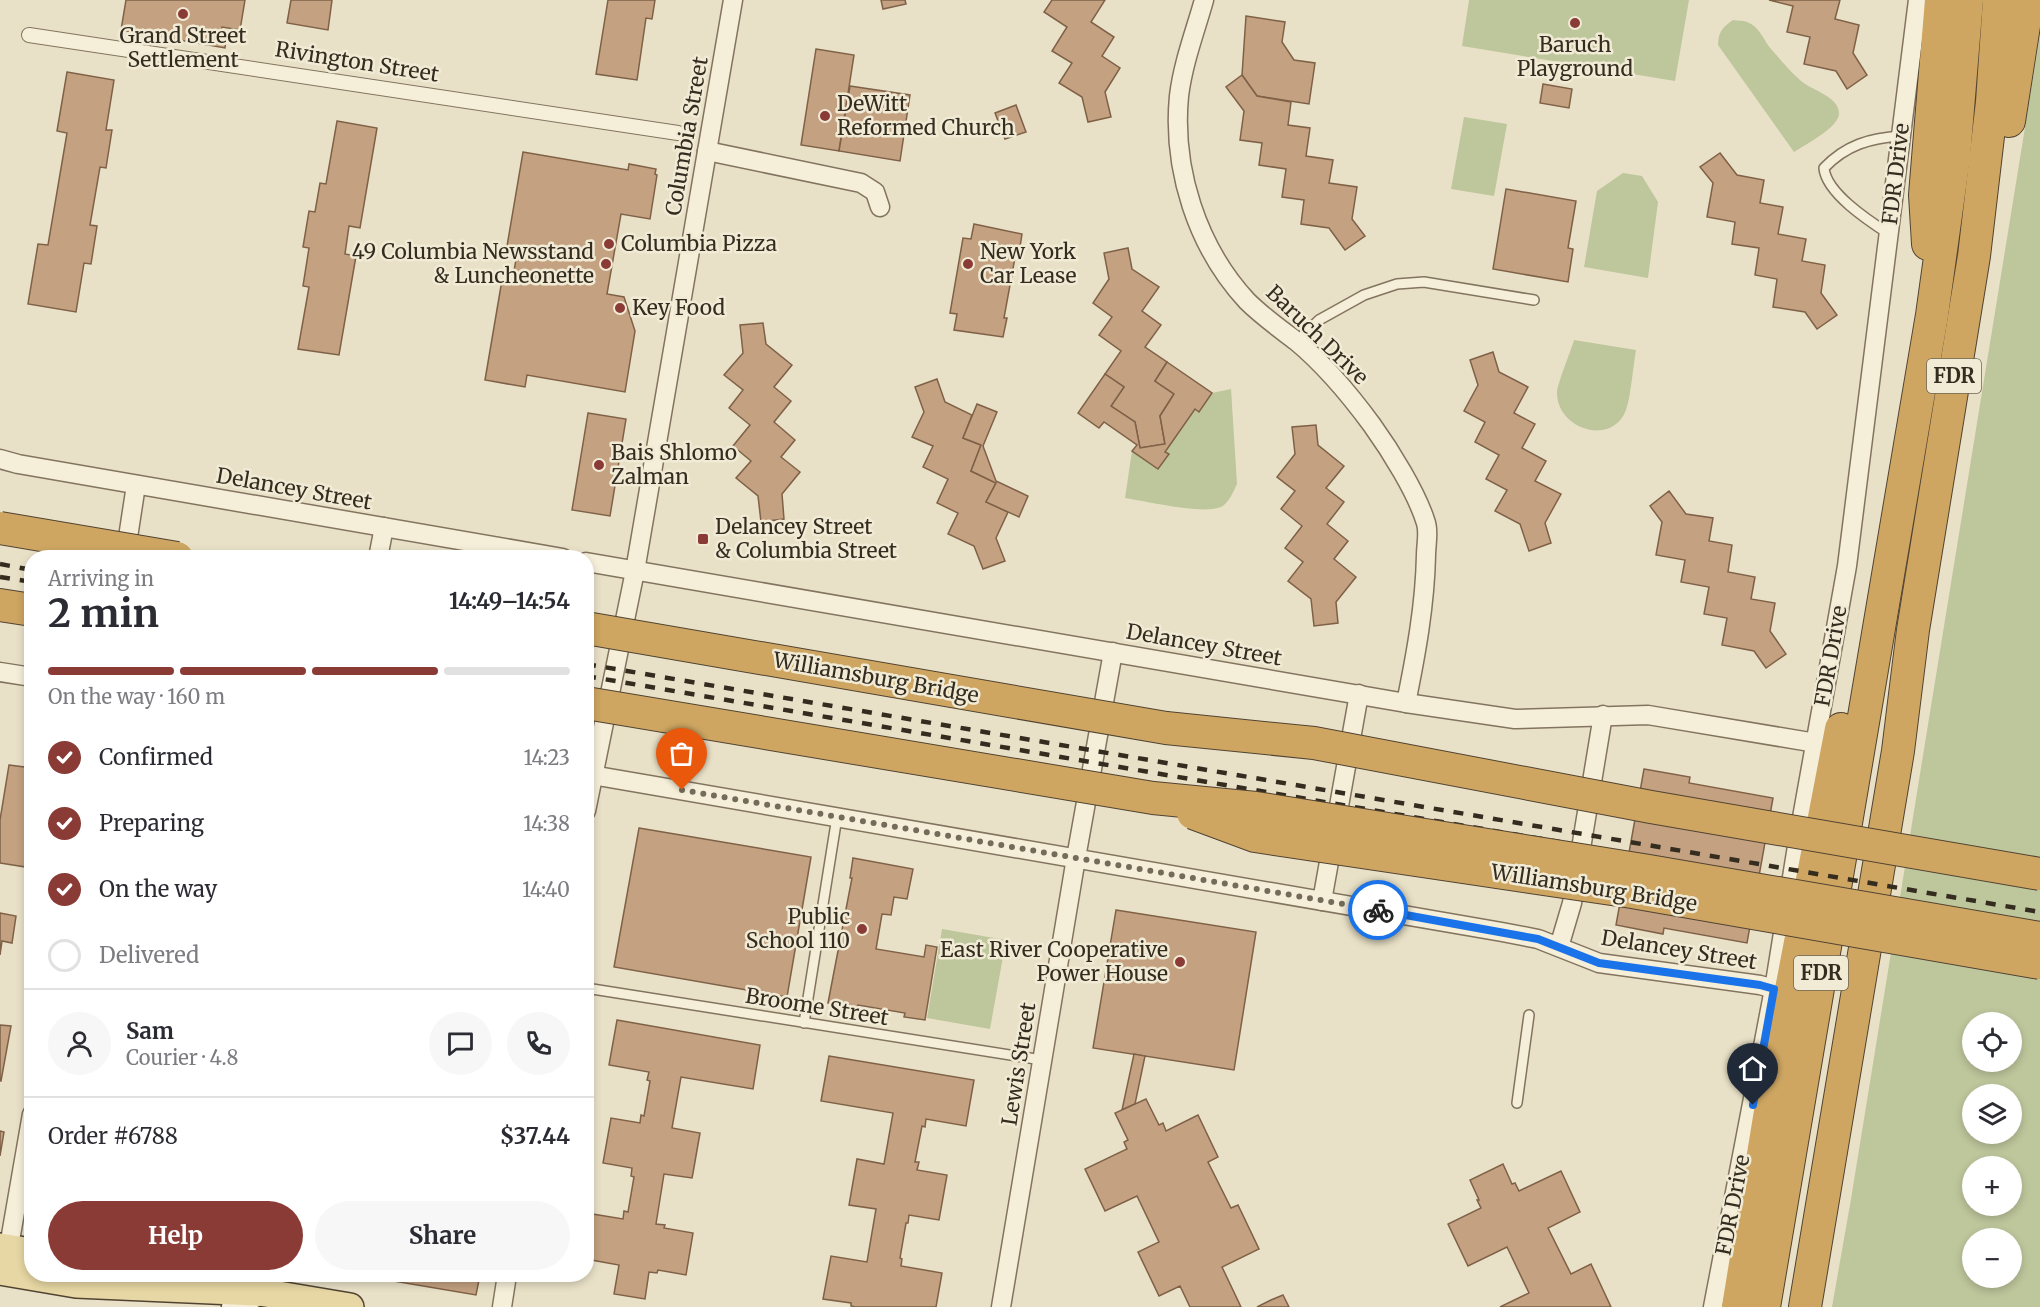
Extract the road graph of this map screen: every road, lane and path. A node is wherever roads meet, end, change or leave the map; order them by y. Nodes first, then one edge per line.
1 (733, 0) edge
2 (1204, 0) edge
3 (1918, 0) edge
4 (1941, 0) edge
5 (1967, 0) edge
6 (1999, 0) edge
7 (2028, 0) edge
8 (29, 35) dead end
9 (678, 133) dead end
10 (1901, 136) junction
11 (707, 151) junction
12 (880, 207) dead end
13 (1889, 234) junction
14 (1534, 300) dead end
15 (1932, 315) junction
16 (1296, 342) junction
17 (0, 459) edge
18 (9, 464) edge
19 (136, 484) junction
20 (384, 527) junction
21 (0, 528) edge
22 (125, 550) edge
23 (130, 550) edge
24 (380, 550) edge
25 (517, 550) edge
26 (594, 564) edge
27 (634, 571) junction
28 (0, 605) edge
29 (24, 609) edge
30 (594, 629) edge
31 (1878, 638) junction
32 (1113, 652) junction
33 (0, 672) edge
34 (24, 676) edge
35 (1359, 694) junction
36 (1406, 703) junction
37 (594, 705) edge
38 (1603, 716) junction
39 (1166, 728) junction
40 (1816, 743) junction
41 (1898, 751) junction
42 (594, 756) edge
43 (594, 775) edge
44 (1153, 798) junction
45 (837, 817) junction
46 (1076, 858) junction
47 (2040, 873) edge
48 (2040, 894) edge
49 (1322, 901) junction
50 (2040, 938) edge
51 (1559, 947) junction
52 (2040, 963) edge
53 (594, 989) edge
54 (1774, 989) junction
55 (1529, 1015) dead end
56 (804, 1023) junction
57 (1042, 1060) junction
58 (1517, 1103) dead end
59 (24, 1164) edge
60 (9, 1258) edge
61 (24, 1264) edge
62 (71, 1282) edge
63 (211, 1282) edge
64 (506, 1282) edge
65 (259, 1292) junction
66 (234, 1307) edge
67 (350, 1307) edge
68 (502, 1307) edge
69 (1001, 1307) edge
70 (1713, 1307) edge
71 (1738, 1307) edge
72 (1764, 1307) edge
73 (1805, 1307) edge

1 - 11 street, Columbia Street
2 - 16 street, Baruch Drive
3 - 10 street, FDR Drive
4 - 15 highway
5 - 15 highway, FDR Drive / FDR
6 - 41 highway, FDR
7 - 41 highway
8 - 9 street, Rivington Street
10 - 13 street, FDR Drive
10 - 13 lane
11 - 12 street
11 - 27 street, Columbia Street
13 - 40 street, FDR Drive
14 - 16 lane
15 - 31 highway, FDR Drive / FDR
16 - 36 street, Baruch Drive
17 - 18 street, Delancey Street
18 - 19 street, Delancey Street
19 - 20 street, Delancey Street
19 - 22 street
20 - 24 street
20 - 25 street, Delancey Street
21 - 23 highway, bridge
26 - 27 street, Delancey Street
27 - 32 street, Delancey Street
27 - 42 street, Columbia Street
28 - 29 highway
30 - 39 highway, Williamsburg Bridge, bridge
31 - 71 highway
31 - 72 highway, FDR Drive / FDR
32 - 35 street, Delancey Street
32 - 46 street, Lewis Street
33 - 34 street
35 - 36 street, Delancey Street
35 - 49 street
36 - 38 street, Delancey Street
37 - 44 highway, Williamsburg Bridge, bridge
38 - 40 street, Delancey Street
38 - 51 street
39 - 47 highway, Williamsburg Bridge, bridge
39 - 48 highway, Williamsburg Bridge, bridge
40 - 54 street, FDR Drive
41 - 73 highway, FDR
43 - 45 street, Delancey Street
44 - 50 highway, Williamsburg Bridge, bridge
44 - 52 highway, Williamsburg Bridge, bridge
45 - 46 street, Delancey Street
45 - 56 lane
46 - 49 street, Delancey Street
46 - 57 street, Lewis Street
49 - 51 street, Delancey Street
51 - 54 street, Delancey Street
53 - 56 lane, Broome Street
54 - 70 street, FDR Drive
55 - 58 lane
56 - 57 lane, Broome Street
57 - 69 street, Lewis Street
59 - 60 street
60 - 61 main road
62 - 65 main road
63 - 65 main road
64 - 68 street
65 - 66 main road
65 - 67 main road

